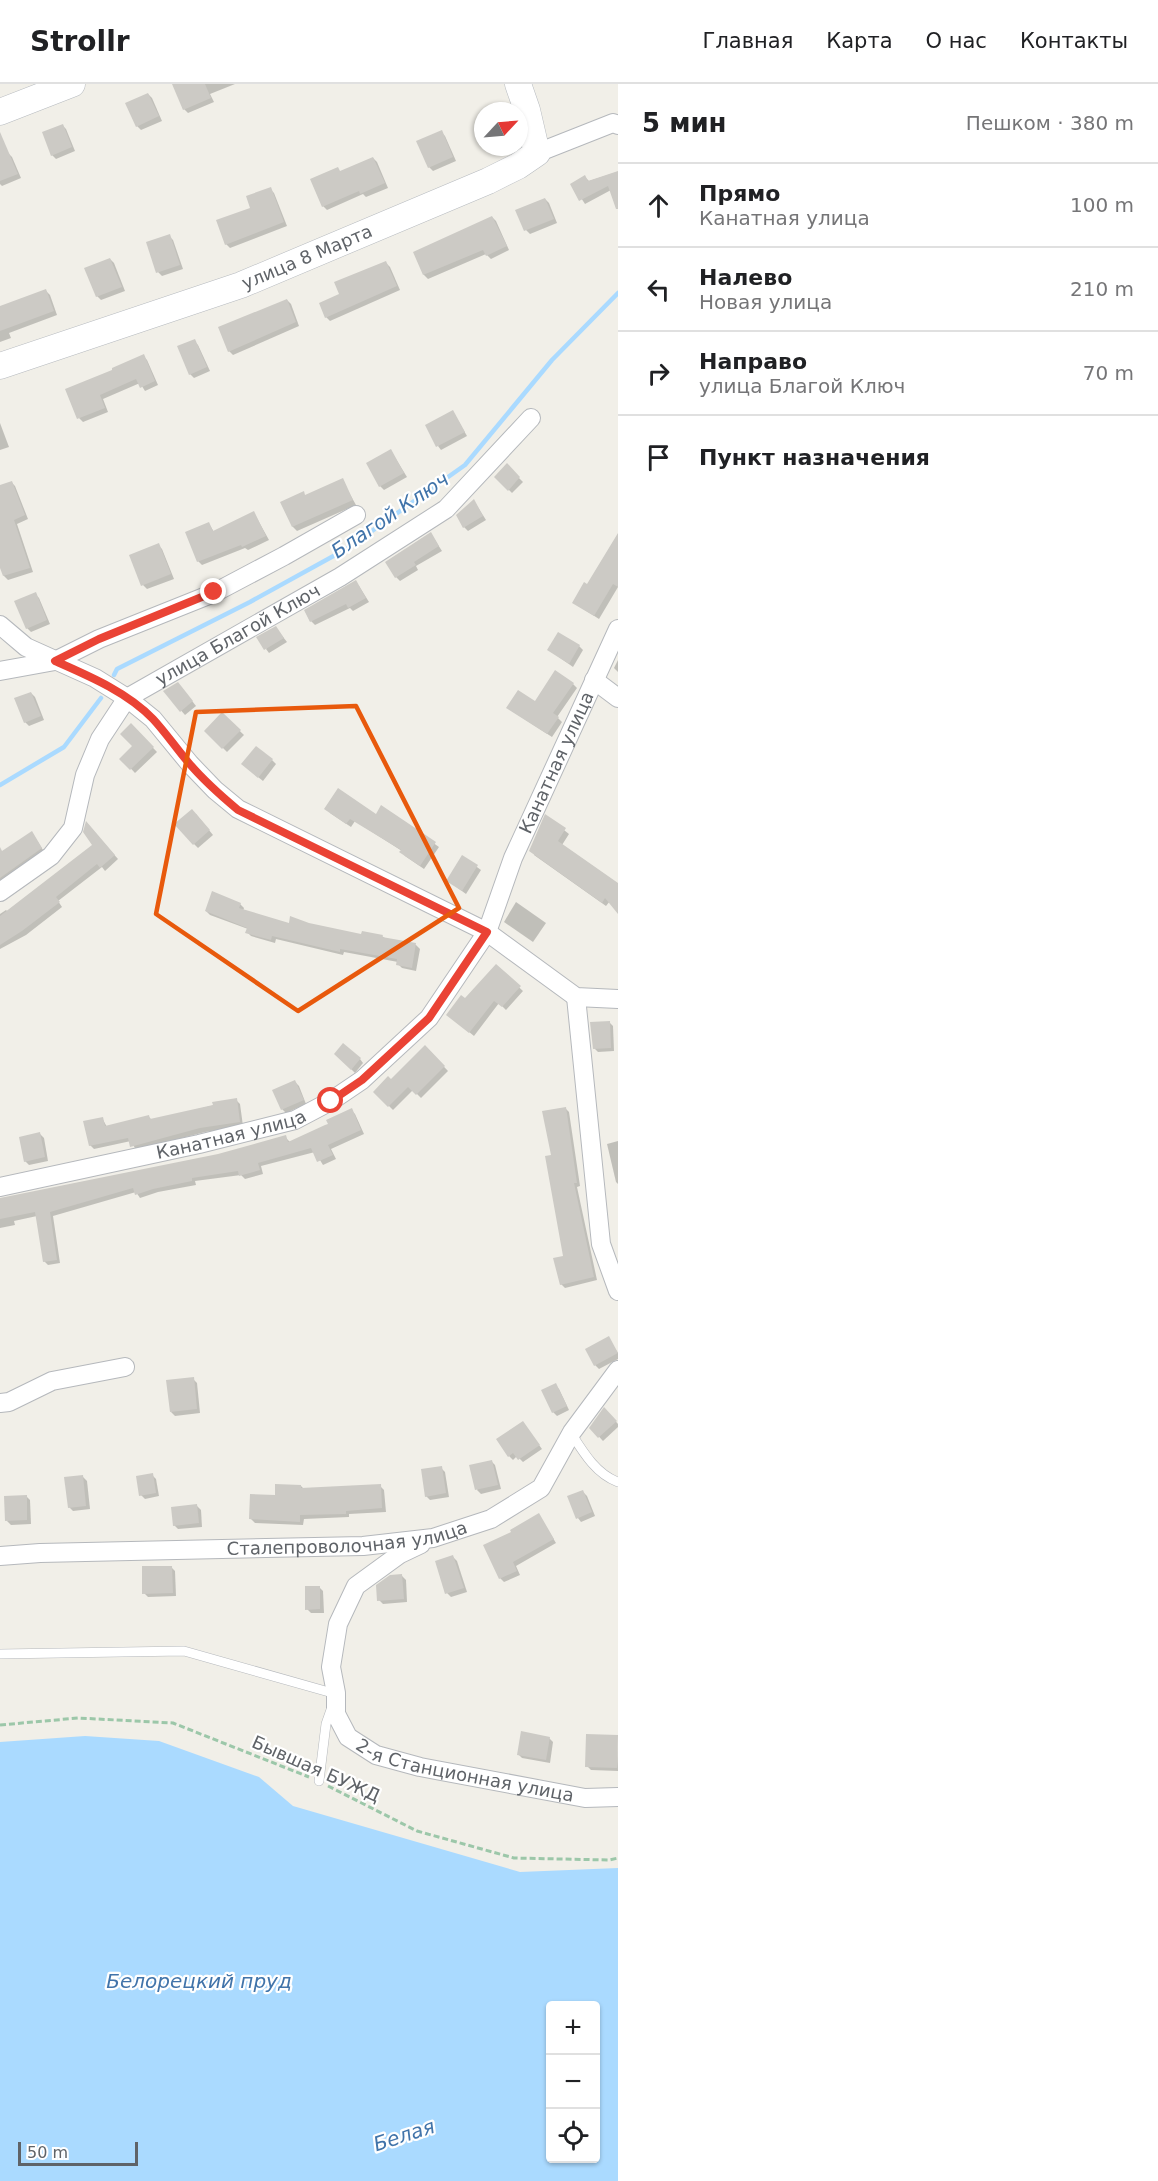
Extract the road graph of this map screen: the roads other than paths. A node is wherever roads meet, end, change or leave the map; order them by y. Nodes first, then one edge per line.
1 (72, 84) edge
2 (518, 84) edge
3 (0, 112) edge
4 (618, 125) edge
5 (537, 153) junction
6 (0, 366) edge
7 (531, 418) dead end
8 (356, 515) dead end
9 (0, 625) edge
10 (618, 629) edge
11 (55, 661) junction
12 (0, 671) edge
13 (594, 680) junction
14 (127, 698) junction
15 (618, 698) edge
16 (0, 892) edge
17 (487, 932) junction
18 (576, 997) junction
19 (618, 999) edge
20 (0, 1187) edge
21 (618, 1291) edge
22 (125, 1367) dead end
23 (618, 1370) edge
24 (0, 1403) edge
25 (571, 1433) junction
26 (618, 1482) edge
27 (433, 1538) junction
28 (0, 1556) edge
29 (0, 1654) edge
30 (336, 1693) junction
31 (318, 1781) road end
32 (618, 1797) edge

1 - 3 street
2 - 5 street
4 - 5 street
5 - 6 street, улица 8 Марта
7 - 14 street, улица Благой Ключ
8 - 11 street
9 - 11 street
10 - 13 street, Канатная улица
11 - 12 street
11 - 14 street
13 - 15 street
13 - 17 street, Канатная улица
14 - 16 street, улица Благой Ключ
14 - 17 street
17 - 18 street
17 - 20 street, Канатная улица
18 - 19 street
18 - 21 street
22 - 24 street
23 - 25 street, Сталепроволочная улица
25 - 26 lane
25 - 27 street, Сталепроволочная улица
27 - 28 street, Сталепроволочная улица
27 - 30 street, 2-я Станционная улица
29 - 30 lane
30 - 31 lane
30 - 32 street, 2-я Станционная улица

